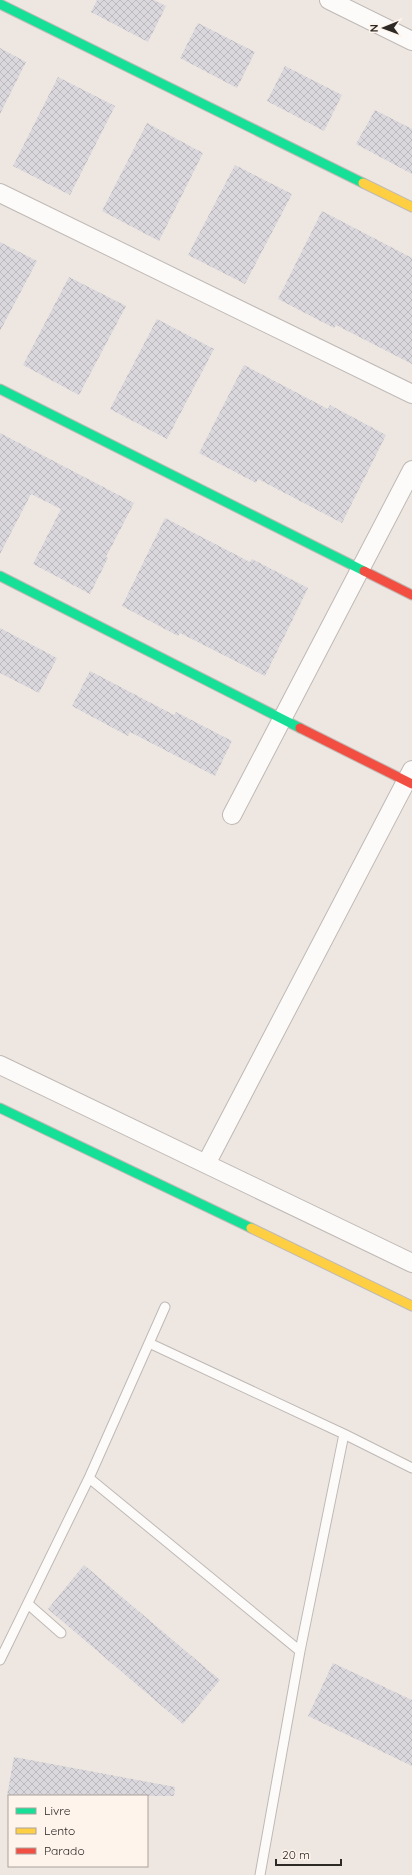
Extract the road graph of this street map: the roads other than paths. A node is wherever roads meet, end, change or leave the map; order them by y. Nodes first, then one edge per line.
1 (329, 0) edge
2 (0, 4) edge
3 (412, 41) edge
4 (0, 193) edge
5 (412, 207) edge
6 (0, 389) edge
7 (412, 394) edge
8 (412, 470) edge
9 (360, 569) junction
10 (0, 576) edge
11 (412, 595) edge
12 (283, 719) junction
13 (410, 778) edge
14 (232, 815) dead end
15 (0, 1065) edge
16 (0, 1108) edge
17 (206, 1164) junction
18 (412, 1263) edge
19 (412, 1306) edge
20 (165, 1307) dead end
21 (150, 1343) junction
22 (344, 1434) junction
23 (412, 1468) edge
24 (89, 1478) junction
25 (28, 1604) junction
26 (61, 1633) dead end
27 (300, 1651) junction
28 (0, 1660) edge
29 (260, 1875) edge

1 - 3 street
2 - 5 street
4 - 7 street
6 - 9 street
8 - 9 street
9 - 11 street
9 - 12 street
10 - 12 street
12 - 13 street
12 - 14 street
13 - 17 street
15 - 17 street
16 - 19 street
17 - 18 street
20 - 21 lane
21 - 22 lane
21 - 24 lane
22 - 23 lane
22 - 27 lane
24 - 25 lane
24 - 27 lane
25 - 26 lane
25 - 28 lane
27 - 29 lane

